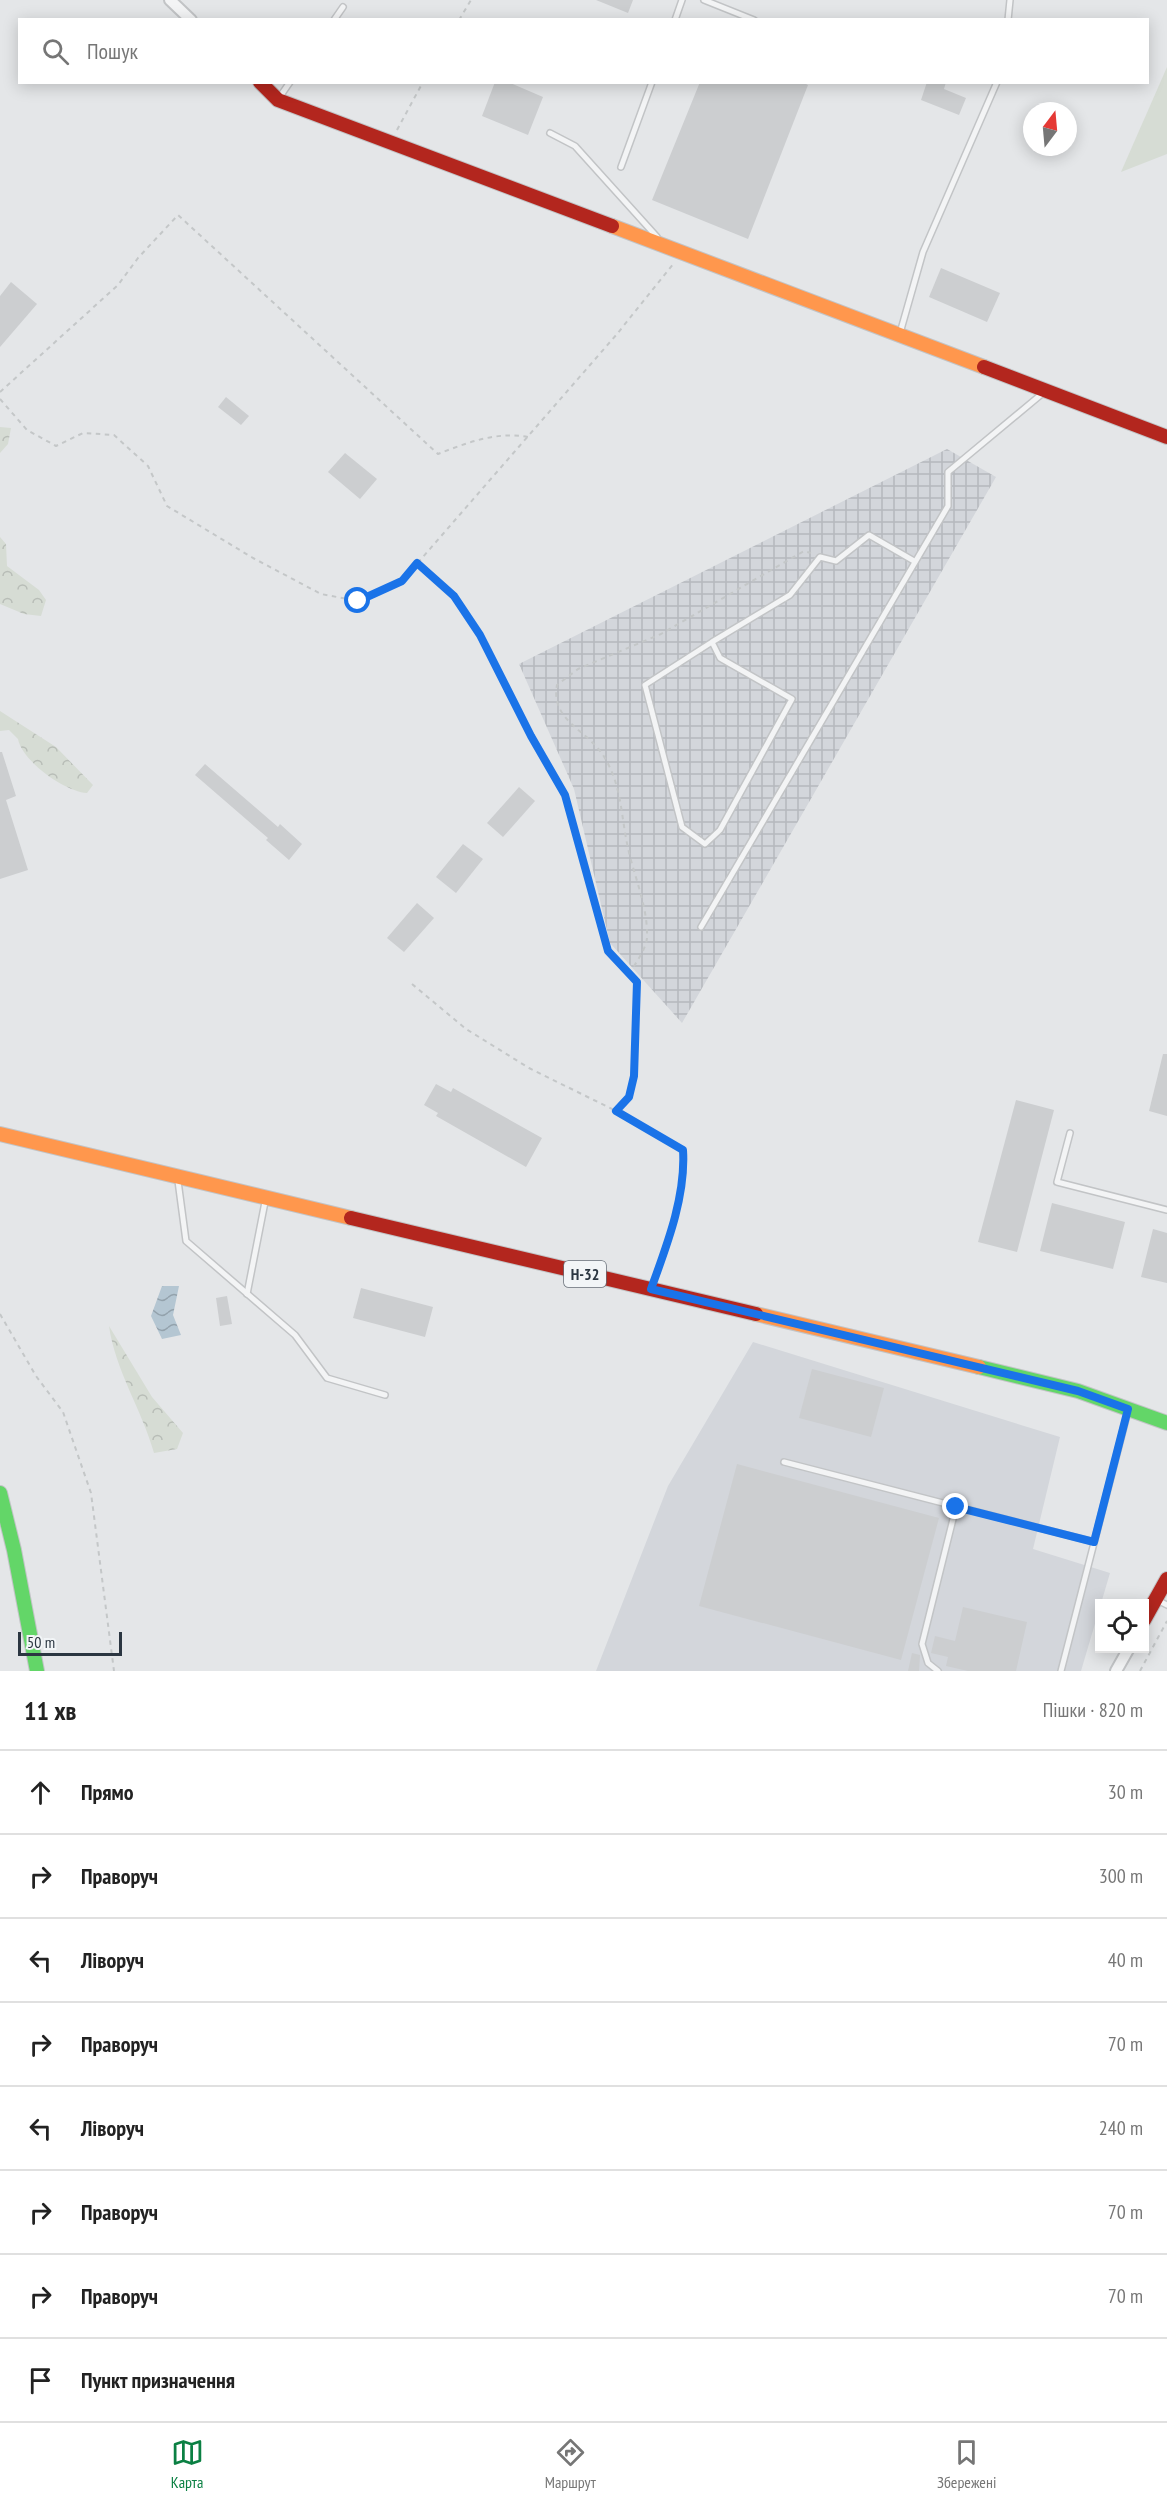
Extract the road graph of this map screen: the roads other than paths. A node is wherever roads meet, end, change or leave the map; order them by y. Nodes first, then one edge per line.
1 (170, 0) edge
2 (682, 0) edge
3 (704, 0) edge
4 (1010, 0) edge
5 (343, 7) dead end
6 (189, 18) edge
7 (335, 18) edge
8 (676, 18) edge
9 (749, 18) edge
10 (1008, 18) edge
11 (262, 84) edge
12 (289, 84) edge
13 (651, 84) edge
14 (997, 84) edge
15 (278, 100) junction
16 (550, 133) dead end
17 (621, 167) dead end
18 (664, 245) junction
19 (899, 334) junction
20 (1044, 392) junction
21 (1167, 438) edge
22 (914, 561) junction
23 (712, 642) junction
24 (701, 927) dead end
25 (1070, 1133) dead end
26 (0, 1134) edge
27 (177, 1176) junction
28 (266, 1197) junction
29 (1167, 1210) edge
30 (247, 1294) junction
31 (385, 1395) dead end
32 (1128, 1409) junction
33 (1167, 1423) edge
34 (784, 1462) dead end
35 (0, 1492) edge
36 (956, 1507) junction
37 (1094, 1542) junction
38 (1167, 1579) edge
39 (1162, 1602) edge
40 (1149, 1615) edge
41 (1126, 1653) edge
42 (37, 1671) edge
43 (938, 1671) edge
44 (1061, 1671) edge
45 (1116, 1671) edge

1 - 6 street
2 - 8 lane
3 - 9 lane
4 - 10 lane
5 - 7 lane
11 - 15 street
12 - 15 lane
13 - 17 lane
14 - 19 lane
15 - 18 street
16 - 18 lane
18 - 19 street
19 - 20 street
20 - 21 street
20 - 22 lane
22 - 23 lane
22 - 24 lane
23 - 23 lane
25 - 29 lane
26 - 27 street, Н-32
27 - 28 street, Н-32
27 - 30 lane
28 - 30 lane
28 - 32 street, Н-32
30 - 31 lane
32 - 33 street, Н-32
32 - 37 lane
34 - 36 lane
35 - 42 street
36 - 37 lane
36 - 43 lane
37 - 44 lane
38 - 39 street
39 - 40 street
41 - 45 street

